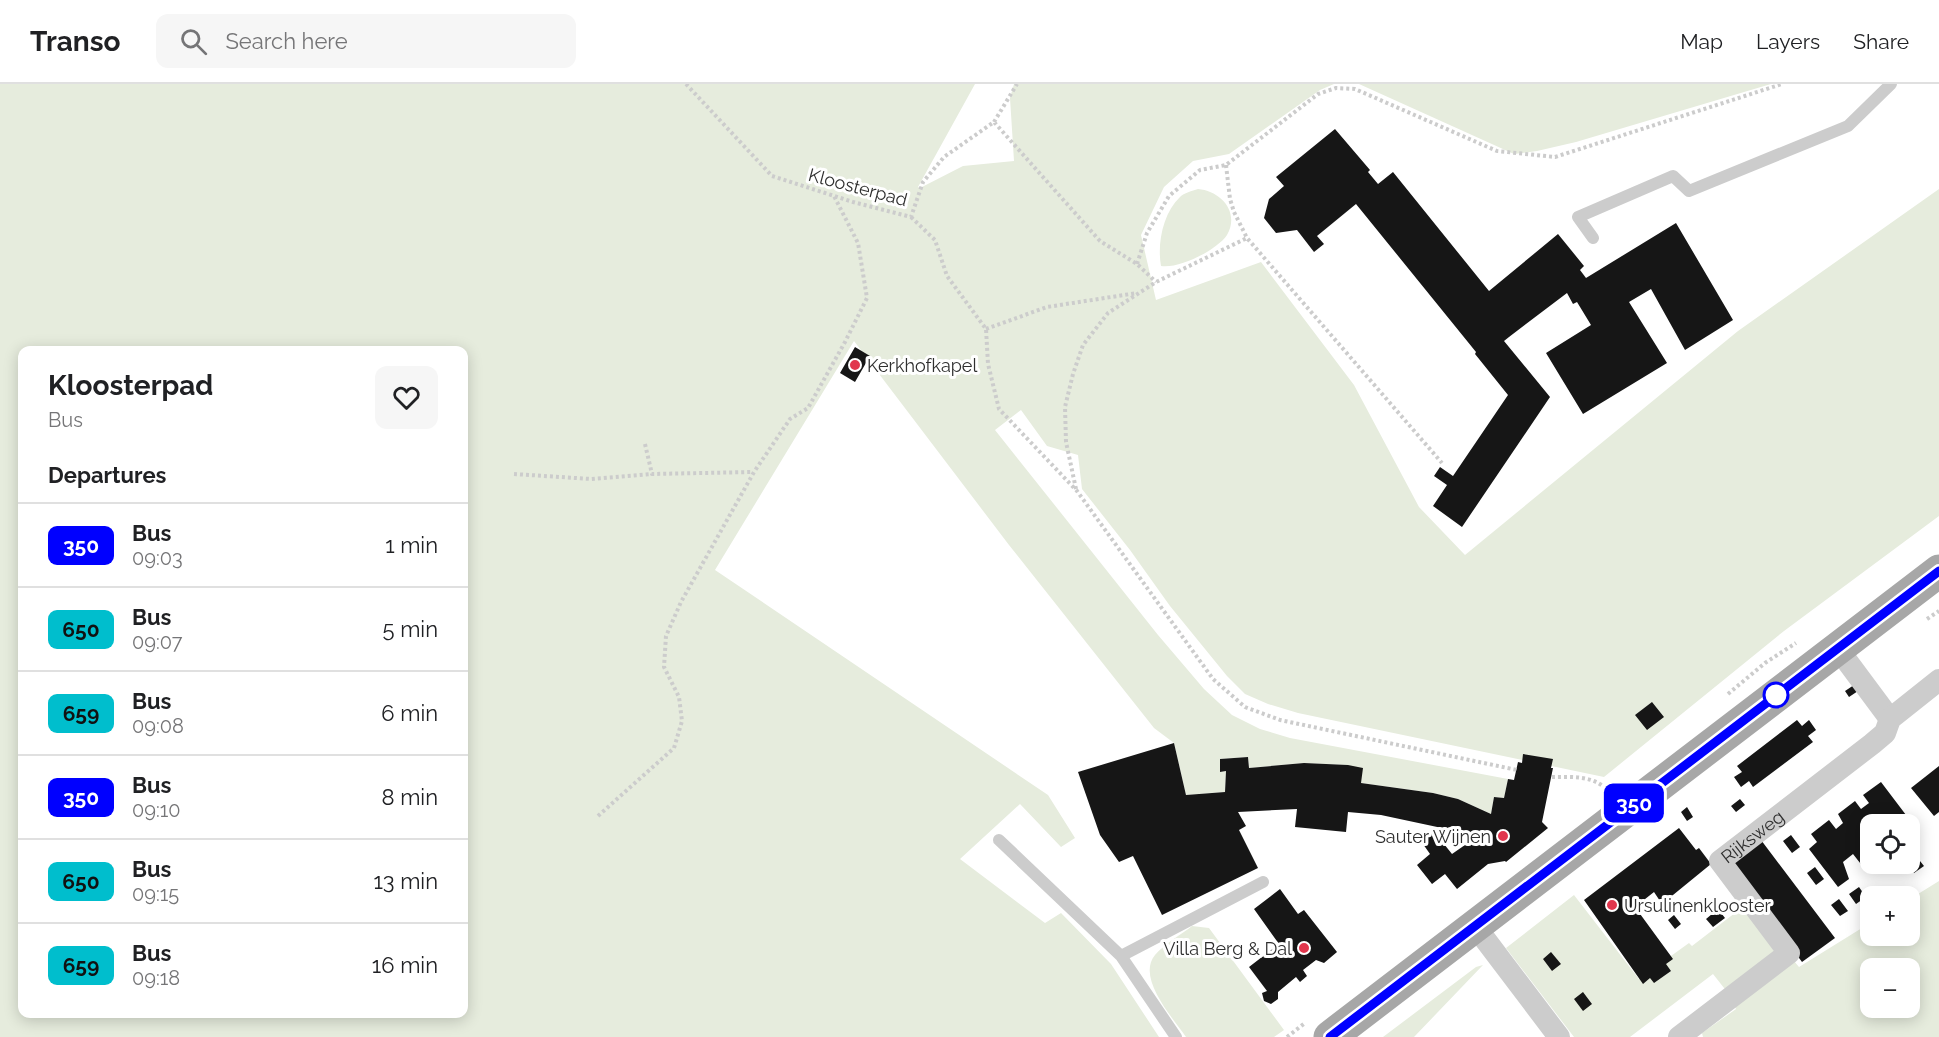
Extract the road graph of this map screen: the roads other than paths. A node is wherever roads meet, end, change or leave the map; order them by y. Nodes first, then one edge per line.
1 (1892, 84) edge
2 (1593, 238) dead end
3 (1939, 571) edge
4 (1838, 649) junction
5 (1939, 680) edge
6 (1890, 719) junction
7 (999, 840) dead end
8 (1263, 882) dead end
9 (1475, 926) junction
10 (1121, 956) junction
11 (1176, 1037) edge
12 (1330, 1037) edge
13 (1559, 1037) edge
14 (1680, 1037) edge

1 - 2 lane
3 - 4 main road
4 - 6 street
4 - 9 main road
5 - 6 street, Rijksweg
6 - 14 street, Rijksweg
7 - 10 lane
8 - 10 lane
9 - 12 main road
9 - 13 street
10 - 11 lane

